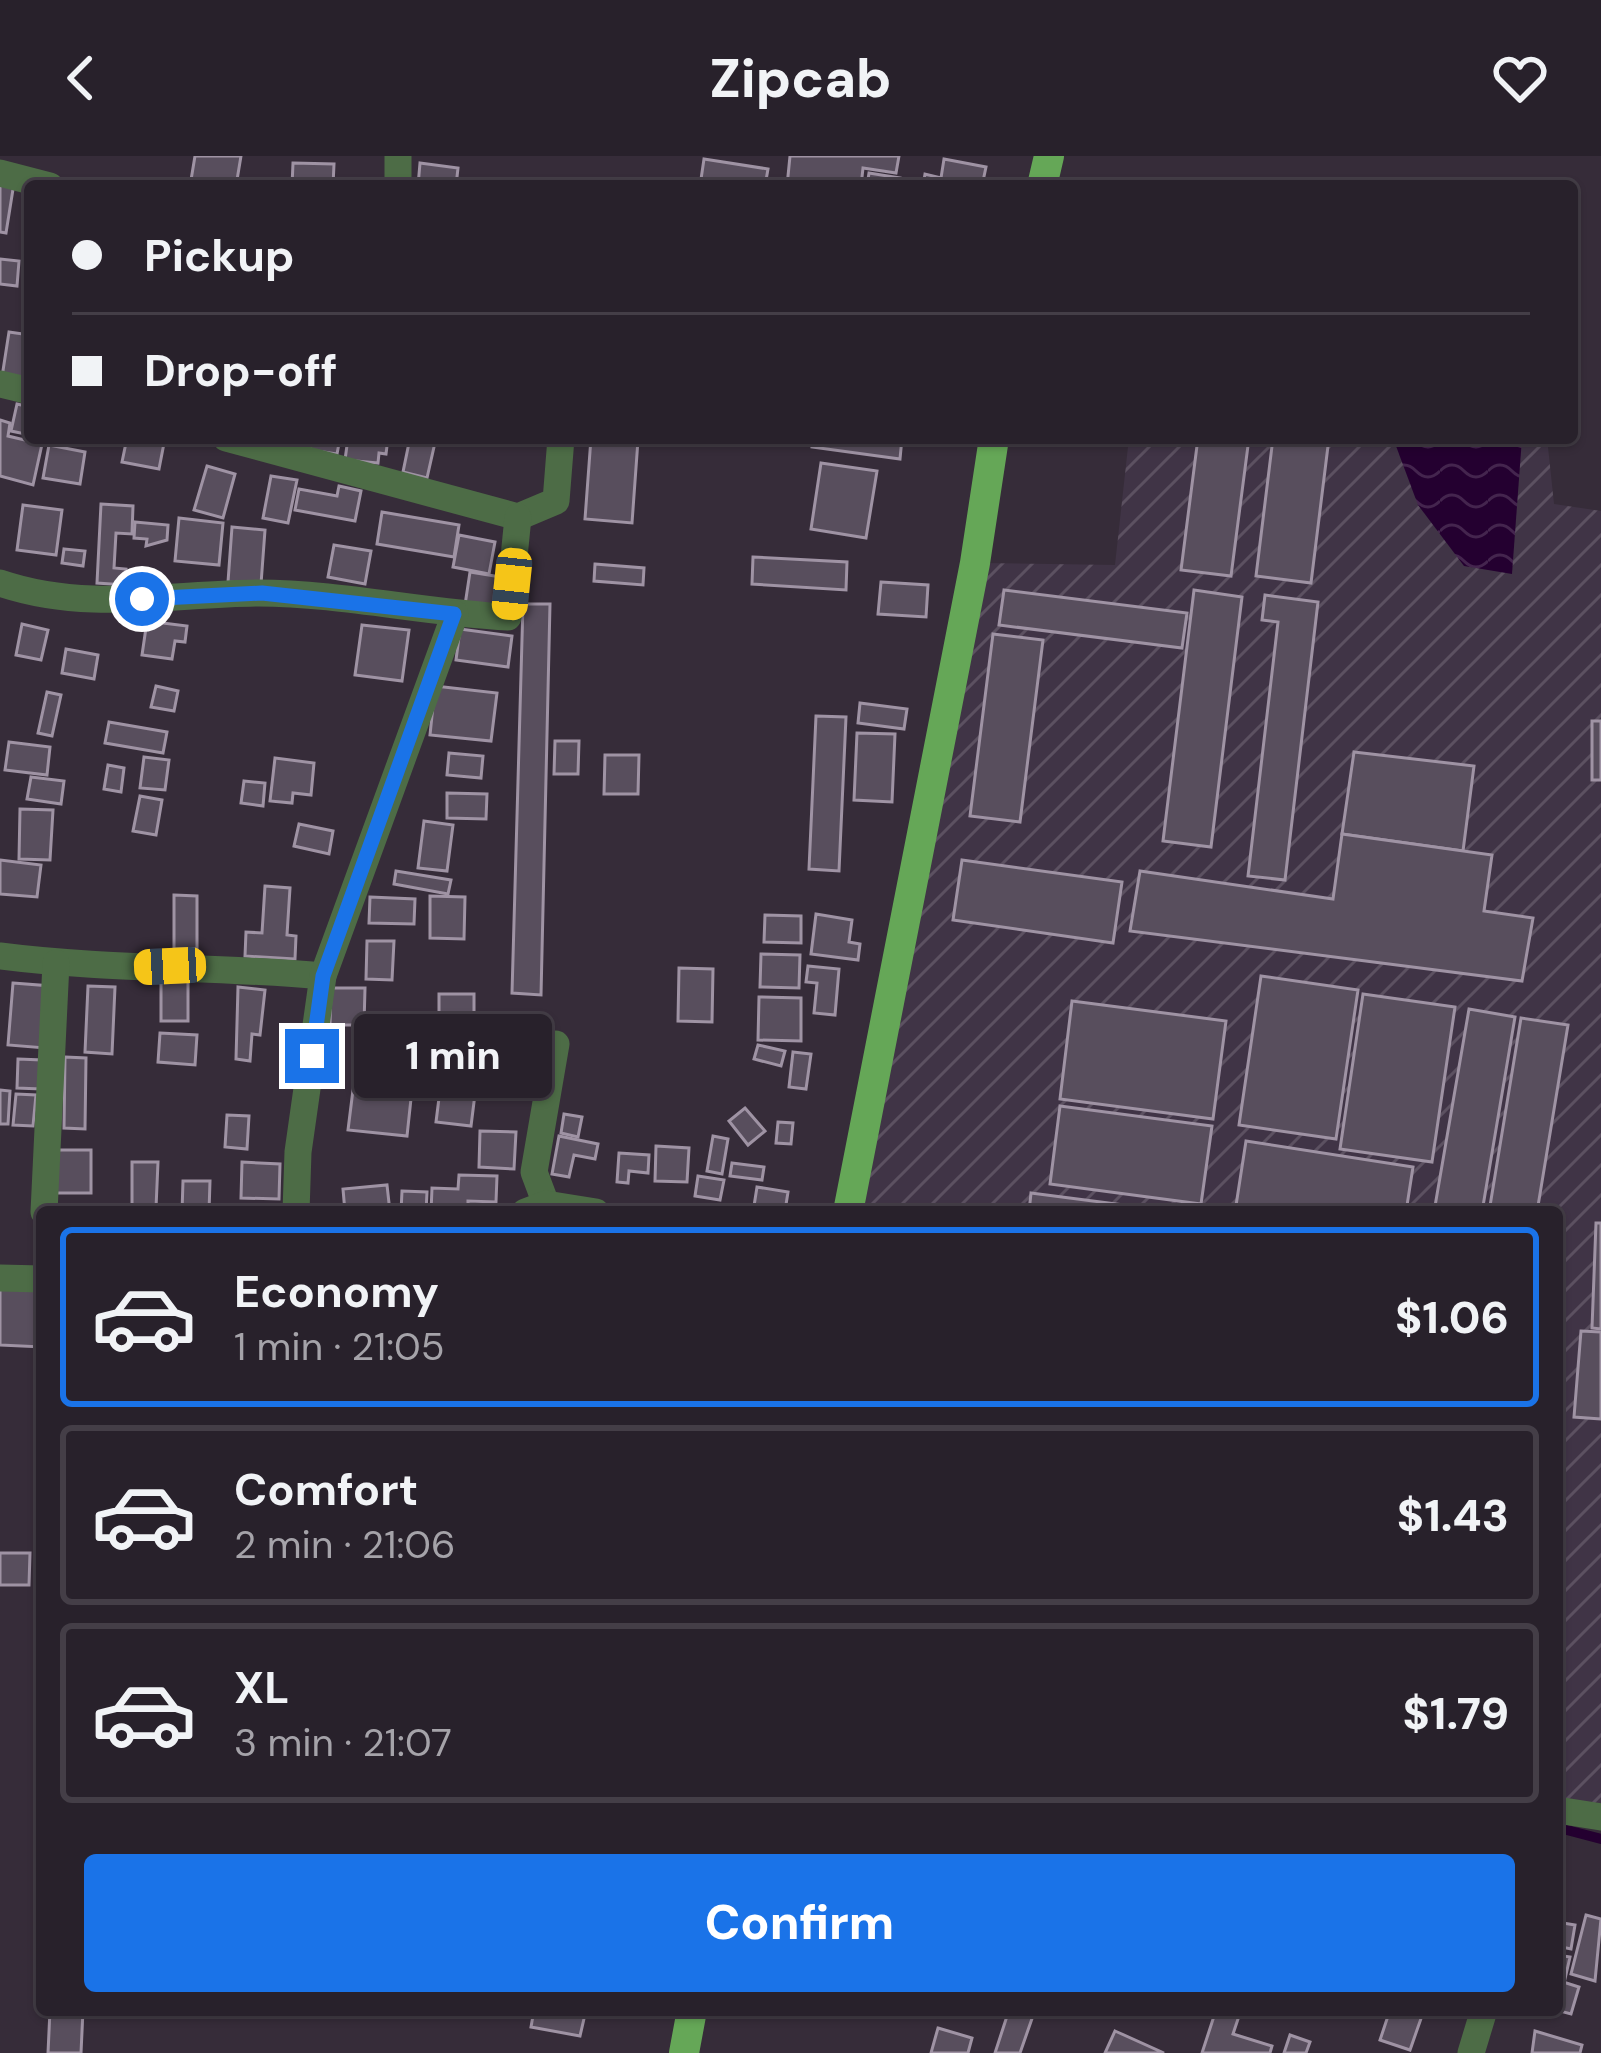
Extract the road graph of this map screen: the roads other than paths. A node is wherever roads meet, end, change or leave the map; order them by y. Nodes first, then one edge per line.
1 (248, 444) edge
2 (561, 444) edge
3 (993, 444) edge
4 (518, 517) junction
5 (0, 583) edge
6 (454, 614) junction
7 (0, 956) edge
8 (56, 963) junction
9 (323, 976) junction
10 (556, 1044) dead end
11 (44, 1206) edge
12 (296, 1206) edge
13 (535, 1206) edge
14 (849, 1206) edge
15 (0, 1278) edge
16 (36, 1279) edge
17 (1563, 1811) edge
18 (1601, 1817) edge
19 (691, 2016) edge
20 (1482, 2016) edge
21 (684, 2053) edge
22 (1471, 2053) edge

1 - 4 street
2 - 4 street
3 - 14 main road
4 - 6 street
5 - 6 street
6 - 9 street
7 - 8 street
8 - 9 street
8 - 11 street
9 - 12 street
10 - 13 street
15 - 16 street
17 - 18 street
19 - 21 main road
20 - 22 street

